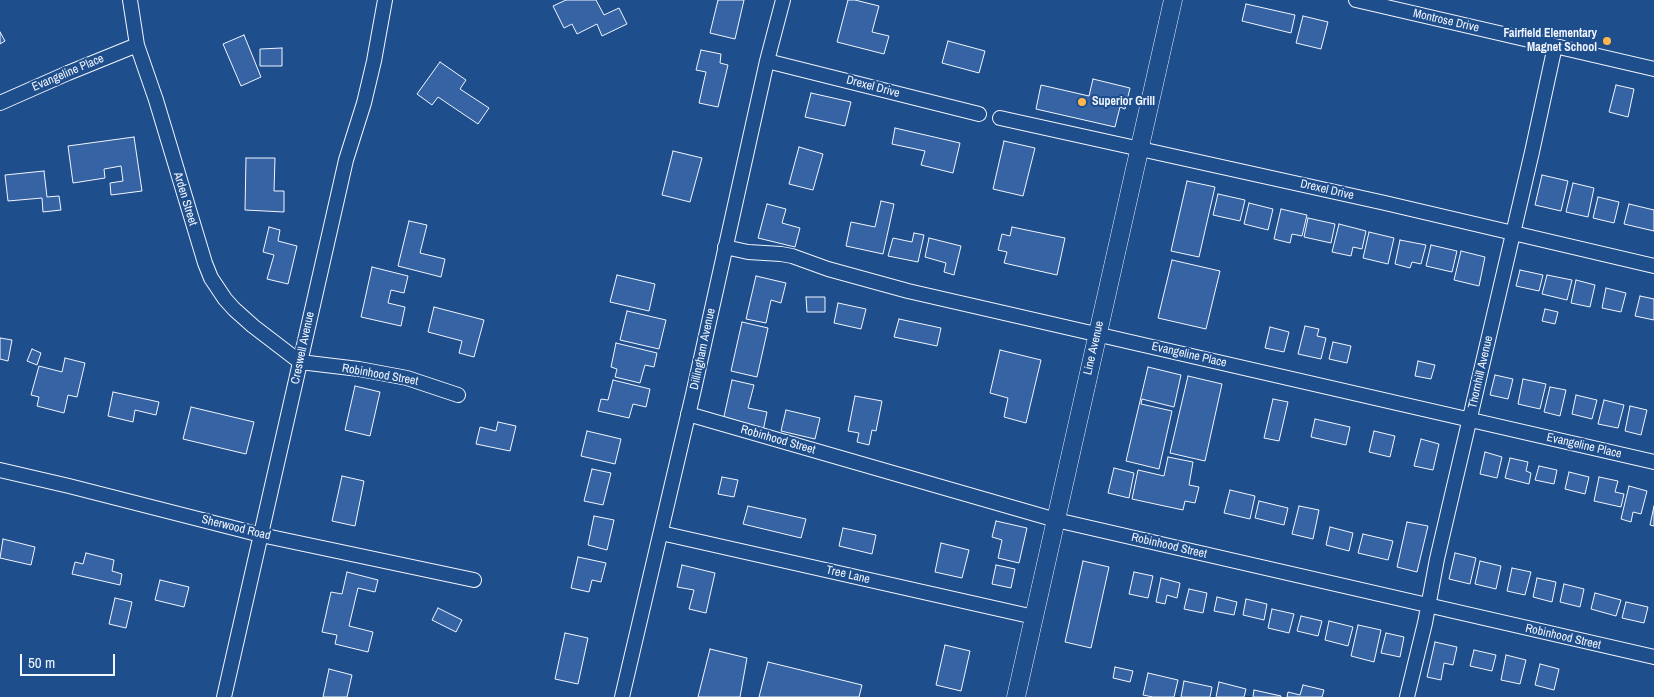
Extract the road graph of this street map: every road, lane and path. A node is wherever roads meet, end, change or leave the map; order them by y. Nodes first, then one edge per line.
1 (130, 0) edge
2 (385, 0) edge
3 (783, 0) edge
4 (1173, 0) edge
5 (1356, 0) edge
6 (1379, 3) edge
7 (137, 45) junction
8 (1554, 46) junction
9 (767, 61) junction
10 (1654, 69) edge
11 (0, 103) edge
12 (979, 114) dead end
13 (1000, 118) dead end
14 (1139, 148) junction
15 (1513, 233) junction
16 (725, 247) junction
17 (1654, 266) edge
18 (1098, 334) junction
19 (300, 362) junction
20 (458, 395) dead end
21 (688, 414) junction
22 (1470, 419) junction
23 (1654, 462) edge
24 (0, 470) edge
25 (1056, 520) junction
26 (661, 533) junction
27 (261, 535) junction
28 (474, 580) dead end
29 (1428, 605) junction
30 (1034, 617) junction
31 (1654, 657) edge
32 (224, 697) edge
33 (622, 697) edge
34 (1016, 697) edge
35 (1407, 697) edge

1 - 7 street, Arden Street
2 - 19 street, Creswell Avenue
3 - 9 street, Dillingham Avenue
4 - 14 main road, Line Avenue
5 - 6 street, Montrose Drive
6 - 8 street, Montrose Drive
7 - 11 street, Evangeline Place
7 - 19 street, Arden Street
8 - 10 street, Montrose Drive
8 - 15 street, Thornhill Avenue
9 - 12 street, Drexel Drive
9 - 16 street, Dillingham Avenue
13 - 14 street, Drexel Drive
14 - 15 street, Drexel Drive
14 - 18 main road, Line Avenue
15 - 17 street, Drexel Drive
15 - 22 street, Thornhill Avenue
16 - 18 street, Evangeline Place
16 - 21 street, Dillingham Avenue
18 - 22 street, Evangeline Place
18 - 25 main road, Line Avenue
19 - 20 street, Robinhood Street
19 - 27 street, Creswell Avenue
21 - 25 street, Robinhood Street
21 - 26 street, Dillingham Avenue
22 - 23 street, Evangeline Place
22 - 29 street, Thornhill Avenue
24 - 27 street, Sherwood Road
25 - 29 street, Robinhood Street
25 - 30 main road, Line Avenue
26 - 30 street, Tree Lane
26 - 33 street, Dillingham Avenue
27 - 28 street, Sherwood Road
27 - 32 street, Creswell Avenue
29 - 31 street, Robinhood Street
29 - 35 street, Thornhill Avenue
30 - 34 main road, Line Avenue

